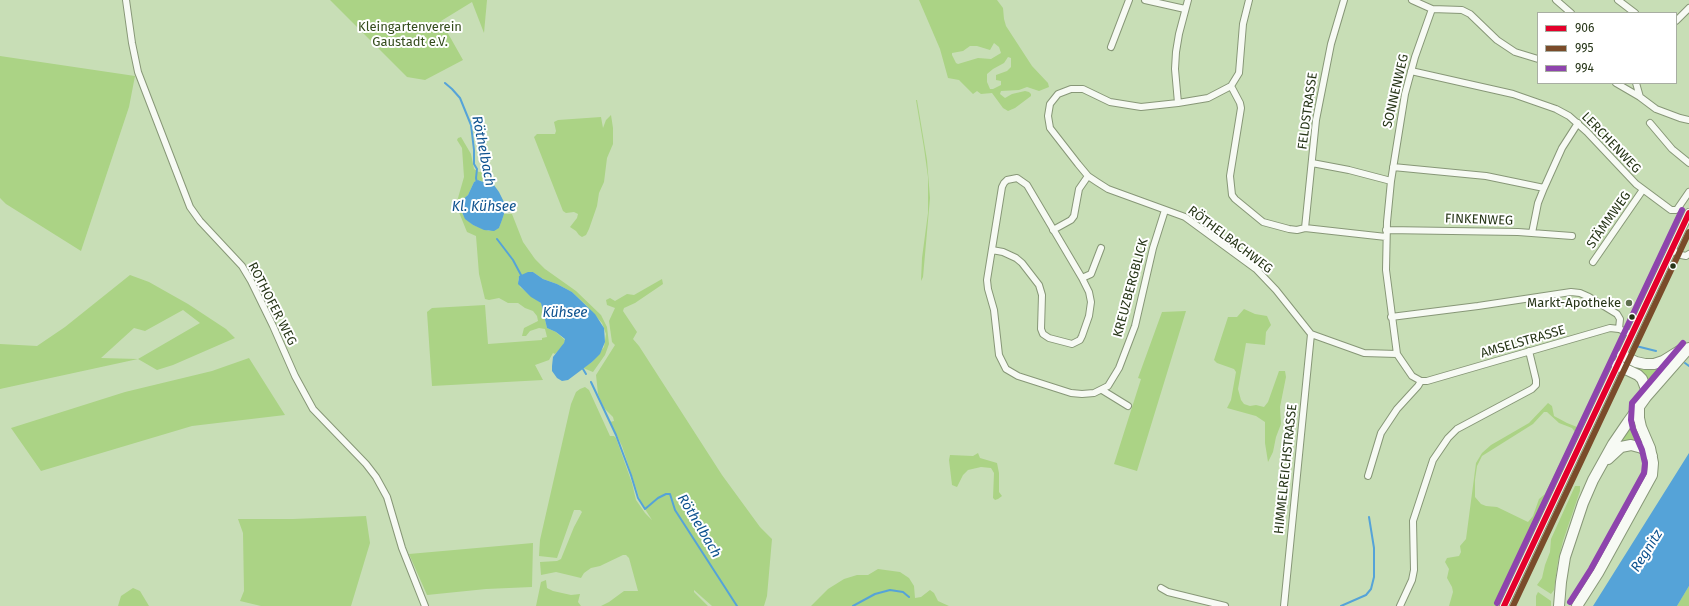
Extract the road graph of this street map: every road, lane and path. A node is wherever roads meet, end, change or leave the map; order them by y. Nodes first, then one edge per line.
1 (126, 0) edge
2 (1129, 0) edge
3 (1145, 0) edge
4 (1188, 0) edge
5 (1249, 0) edge
6 (1344, 0) edge
7 (1412, 0) edge
8 (1556, 0) edge
9 (1618, 0) edge
10 (1689, 8) edge
11 (1185, 9) junction
12 (1432, 9) junction
13 (1570, 12) edge
14 (1634, 12) edge
15 (1677, 20) edge
16 (1111, 47) dead end
17 (1537, 59) edge
18 (1411, 71) junction
19 (1618, 84) edge
20 (1636, 84) edge
21 (1231, 86) junction
22 (1640, 97) junction
23 (1178, 103) junction
24 (1689, 120) edge
25 (1578, 123) junction
26 (1650, 123) dead end
27 (1312, 163) junction
28 (1689, 163) edge
29 (1393, 166) junction
30 (1088, 176) junction
31 (1390, 181) junction
32 (1544, 188) junction
33 (1642, 191) junction
34 (1689, 192) edge
35 (1165, 210) junction
36 (1689, 213) edge
37 (1305, 228) junction
38 (1053, 230) junction
39 (1386, 230) junction
40 (1532, 233) junction
41 (1572, 236) dead end
42 (1386, 237) junction
43 (1101, 248) dead end
44 (992, 250) junction
45 (1672, 250) junction
46 (1689, 254) edge
47 (1593, 262) dead end
48 (1082, 278) junction
49 (1391, 317) junction
50 (1619, 329) junction
51 (1311, 334) junction
52 (1632, 334) junction
53 (1689, 344) edge
54 (1689, 348) edge
55 (1528, 352) junction
56 (1396, 354) junction
57 (1622, 355) junction
58 (1677, 356) junction
59 (1617, 365) junction
60 (1420, 381) junction
61 (1102, 390) junction
62 (1646, 397) junction
63 (1128, 406) dead end
64 (1639, 406) junction
65 (1652, 456) junction
66 (1601, 465) junction
67 (1368, 476) dead end
68 (1161, 588) dead end
69 (1560, 601) edge
70 (425, 606) edge
71 (1225, 606) edge
72 (1284, 606) edge
73 (1400, 606) edge
74 (1504, 606) edge
75 (1577, 606) edge

1 - 70 street, ROTHOFER WEG
2 - 16 street
3 - 11 street
4 - 11 street
5 - 21 street
6 - 27 street, FELDSTRASSE
7 - 12 street
8 - 13 street
9 - 14 street
10 - 15 street
11 - 23 street
12 - 17 street
12 - 18 street, SONNENWEG
18 - 25 street, LERCHENWEG
18 - 29 street, SONNENWEG
19 - 22 street
20 - 22 street
21 - 23 street
21 - 37 street
22 - 24 street
23 - 30 street, RÖTHELBACHWEG
25 - 32 street
25 - 33 street, LERCHENWEG
26 - 28 street
27 - 31 street
27 - 37 street, FELDSTRASSE
29 - 31 street, SONNENWEG
29 - 32 street
30 - 35 street, RÖTHELBACHWEG
30 - 38 street
31 - 39 street, SONNENWEG
32 - 40 street
33 - 34 street, LERCHENWEG
33 - 47 street, STÄMMWEG
35 - 51 street, RÖTHELBACHWEG
35 - 61 street, KREUZBERGBLICK
36 - 45 street
37 - 42 street
38 - 44 street
38 - 48 street
39 - 40 street, FINKENWEG
39 - 42 street, SONNENWEG
40 - 41 street, FINKENWEG
42 - 49 street, SONNENWEG
43 - 48 street
44 - 48 street
44 - 61 street
45 - 46 street
45 - 52 street
49 - 50 street
49 - 56 street
50 - 52 street, AMSELSTRASSE
50 - 55 street, AMSELSTRASSE
51 - 56 street
51 - 72 street, HIMMELREICHSTRASSE
52 - 57 street
53 - 58 main road
54 - 58 main road
55 - 60 street, AMSELSTRASSE
55 - 73 street
56 - 60 street
57 - 58 main road
57 - 59 street
58 - 62 main road
59 - 62 main road
59 - 74 street
60 - 67 street
61 - 63 street
62 - 64 main road
64 - 65 main road
64 - 66 main road
65 - 66 main road
65 - 75 main road
66 - 69 main road
68 - 71 street

